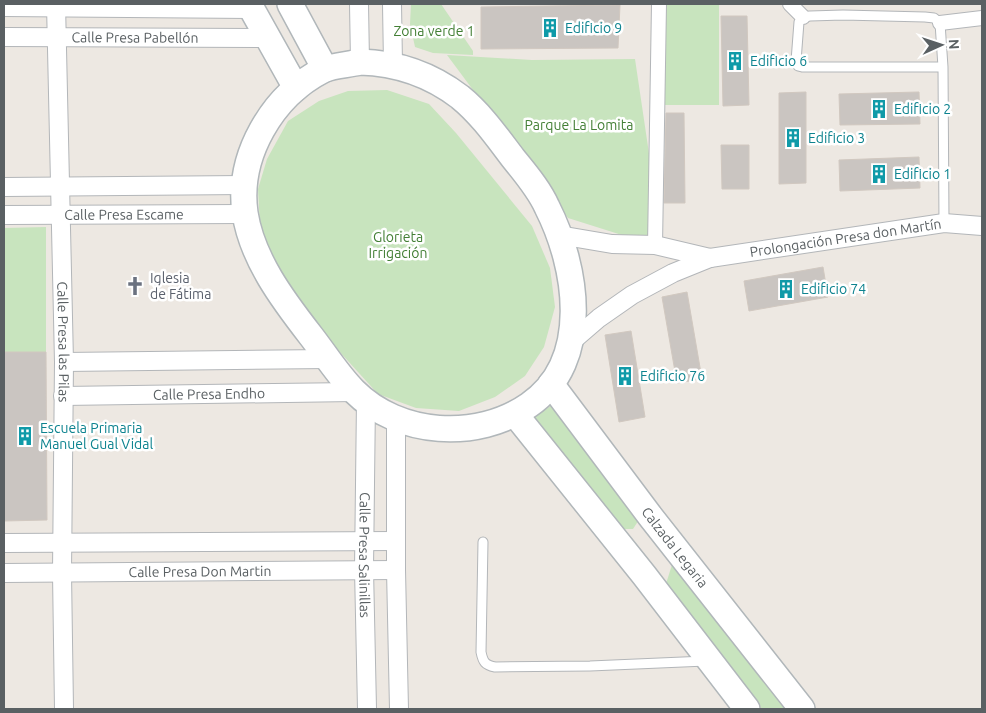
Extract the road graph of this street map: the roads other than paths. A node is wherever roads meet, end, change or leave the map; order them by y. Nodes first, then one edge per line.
1 (290, 4) edge
2 (360, 4) edge
3 (392, 4) edge
4 (659, 4) edge
5 (790, 4) edge
6 (56, 6) edge
7 (4, 7) edge
8 (250, 7) edge
9 (980, 13) edge
10 (803, 17) junction
11 (940, 23) junction
12 (4, 37) edge
13 (57, 38) junction
14 (268, 38) junction
15 (360, 62) junction
16 (393, 64) junction
17 (942, 67) junction
18 (325, 69) junction
19 (296, 88) junction
20 (244, 185) junction
21 (61, 186) junction
22 (4, 187) edge
23 (62, 214) junction
24 (246, 214) junction
25 (4, 215) edge
26 (944, 223) junction
27 (982, 226) edge
28 (559, 235) junction
29 (655, 246) junction
30 (710, 258) junction
31 (570, 343) junction
32 (328, 359) junction
33 (64, 362) junction
34 (551, 384) junction
35 (63, 396) junction
36 (360, 396) junction
37 (515, 414) junction
38 (396, 419) junction
39 (365, 540) junction
40 (395, 540) junction
41 (483, 542) dead end
42 (4, 543) edge
43 (62, 543) junction
44 (673, 545) junction
45 (364, 569) junction
46 (396, 570) junction
47 (4, 573) edge
48 (62, 573) junction
49 (644, 575) junction
50 (710, 660) junction
51 (64, 709) edge
52 (366, 709) edge
53 (399, 709) edge
54 (747, 709) edge
55 (802, 709) edge

1 - 18 main road
2 - 15 street
3 - 16 street
4 - 29 street
5 - 10 street
6 - 7 street
6 - 8 street
6 - 13 street, Calle Presa las Pilas
8 - 14 main road
9 - 11 street
10 - 11 lane
10 - 17 lane
11 - 17 lane
12 - 13 street, Calle Presa Pabellón
13 - 14 street, Calle Presa Pabellón
13 - 21 street, Calle Presa las Pilas
14 - 19 main road
15 - 16 main road
15 - 18 main road
16 - 28 main road
17 - 26 lane
18 - 19 main road
19 - 20 main road
20 - 21 street, Calle Presa Escame
20 - 24 main road
21 - 22 street, Calle Presa Escame
21 - 23 street, Calle Presa las Pilas
23 - 24 street, Calle Presa Escame
23 - 25 street, Calle Presa Escame
23 - 33 street, Calle Presa las Pilas
24 - 32 main road
26 - 27 street, Prolongación Presa don Martín
26 - 30 street, Prolongación Presa don Martín
28 - 29 street, Prolongación Presa don Martín
28 - 31 main road
29 - 30 street, Prolongación Presa don Martín
30 - 31 street, Prolongación Presa don Martín
31 - 34 main road
32 - 33 street
32 - 36 main road
33 - 35 street, Calle Presa las Pilas
34 - 37 main road
34 - 44 main road, Calzada Legaria
35 - 36 street, Calle Presa Endho
35 - 43 street, Calle Presa las Pilas
36 - 38 main road
36 - 39 street, Calle Presa Salinillas
37 - 38 main road
37 - 49 main road
38 - 40 street
39 - 40 street, Calle Presa Don Martin
39 - 43 street, Calle Presa Don Martin
39 - 45 street, Calle Presa Salinillas
40 - 46 street
41 - 50 lane
42 - 43 street, Calle Presa Don Martin
43 - 48 street, Calle Presa las Pilas
44 - 49 main road
44 - 55 main road, Calzada Legaria
45 - 46 street, Calle Presa Don Martin
45 - 48 street, Calle Presa Don Martin
45 - 52 street, Calle Presa Salinillas
46 - 53 street
47 - 48 street, Calle Presa Don Martin
48 - 51 street, Calle Presa las Pilas
49 - 50 main road
50 - 54 main road

